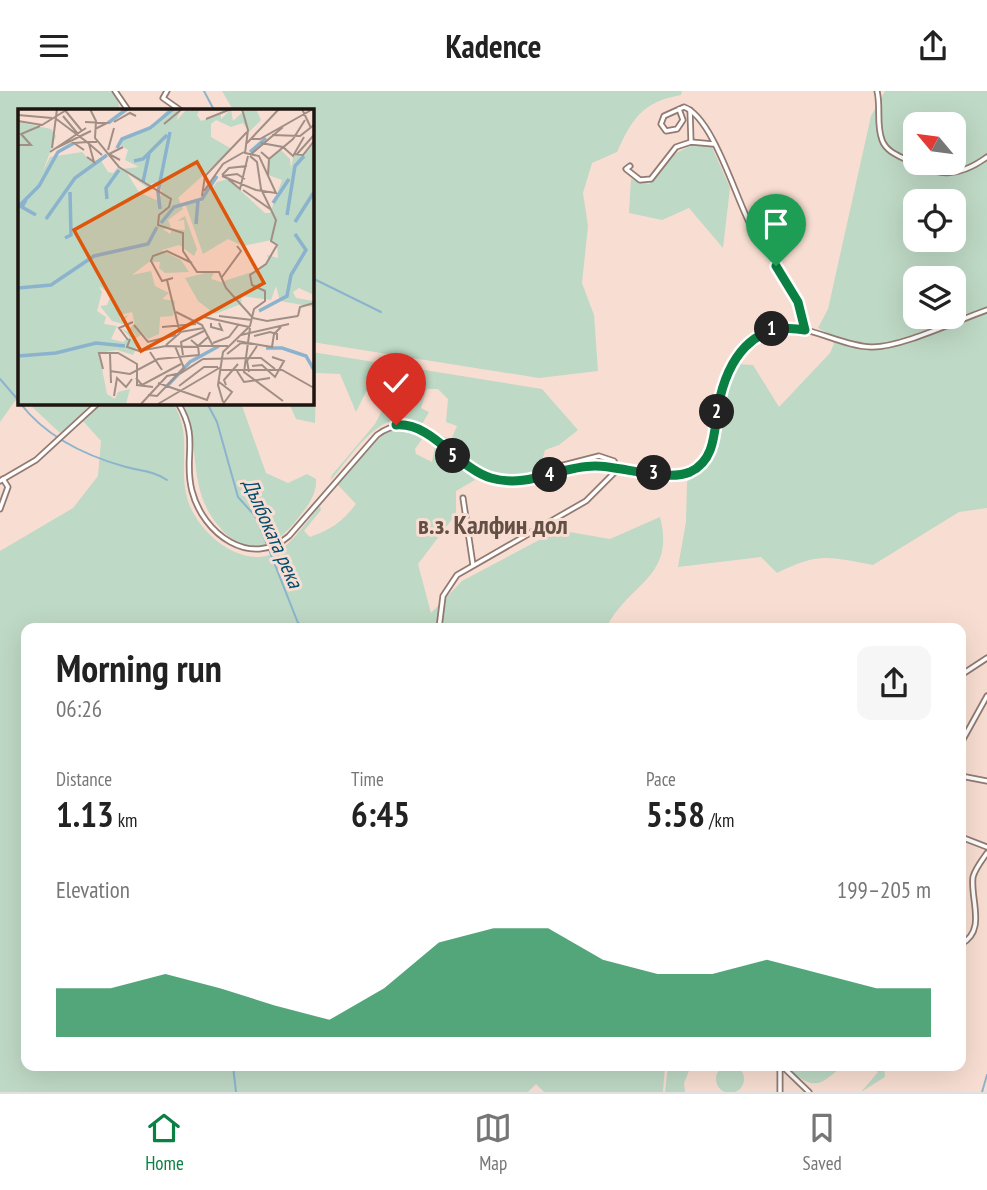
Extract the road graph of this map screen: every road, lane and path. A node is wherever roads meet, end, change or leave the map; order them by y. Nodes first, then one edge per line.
1 (115, 91) edge
2 (167, 91) edge
3 (877, 91) edge
4 (127, 109) edge
5 (179, 109) edge
6 (679, 109) junction
7 (690, 109) junction
8 (691, 142) junction
9 (713, 144) junction
10 (987, 157) edge
11 (630, 166) dead end
12 (987, 310) edge
13 (805, 330) junction
14 (97, 404) edge
15 (178, 404) edge
16 (556, 467) dead end
17 (618, 469) junction
18 (2, 480) edge
19 (463, 498) dead end
20 (0, 509) edge
21 (473, 566) junction
22 (440, 623) edge
23 (987, 658) edge
24 (966, 672) edge
25 (987, 696) edge
26 (966, 734) edge
27 (966, 777) edge
28 (987, 781) edge
29 (966, 839) edge
30 (987, 847) edge
31 (987, 853) edge
32 (966, 937) edge
33 (781, 1071) edge
34 (786, 1071) edge
35 (780, 1092) edge
36 (809, 1092) edge

1 - 4 street
2 - 5 street
3 - 10 street
6 - 6 street
6 - 7 street
7 - 8 street
7 - 9 street
8 - 9 street
8 - 11 street
9 - 13 street
12 - 13 street
13 - 17 street
14 - 18 street
15 - 17 street
16 - 17 street
17 - 21 street
18 - 20 street
19 - 21 street
21 - 22 street
23 - 24 street
25 - 26 street
27 - 28 street
29 - 30 street
31 - 32 street
33 - 35 street
34 - 36 street

